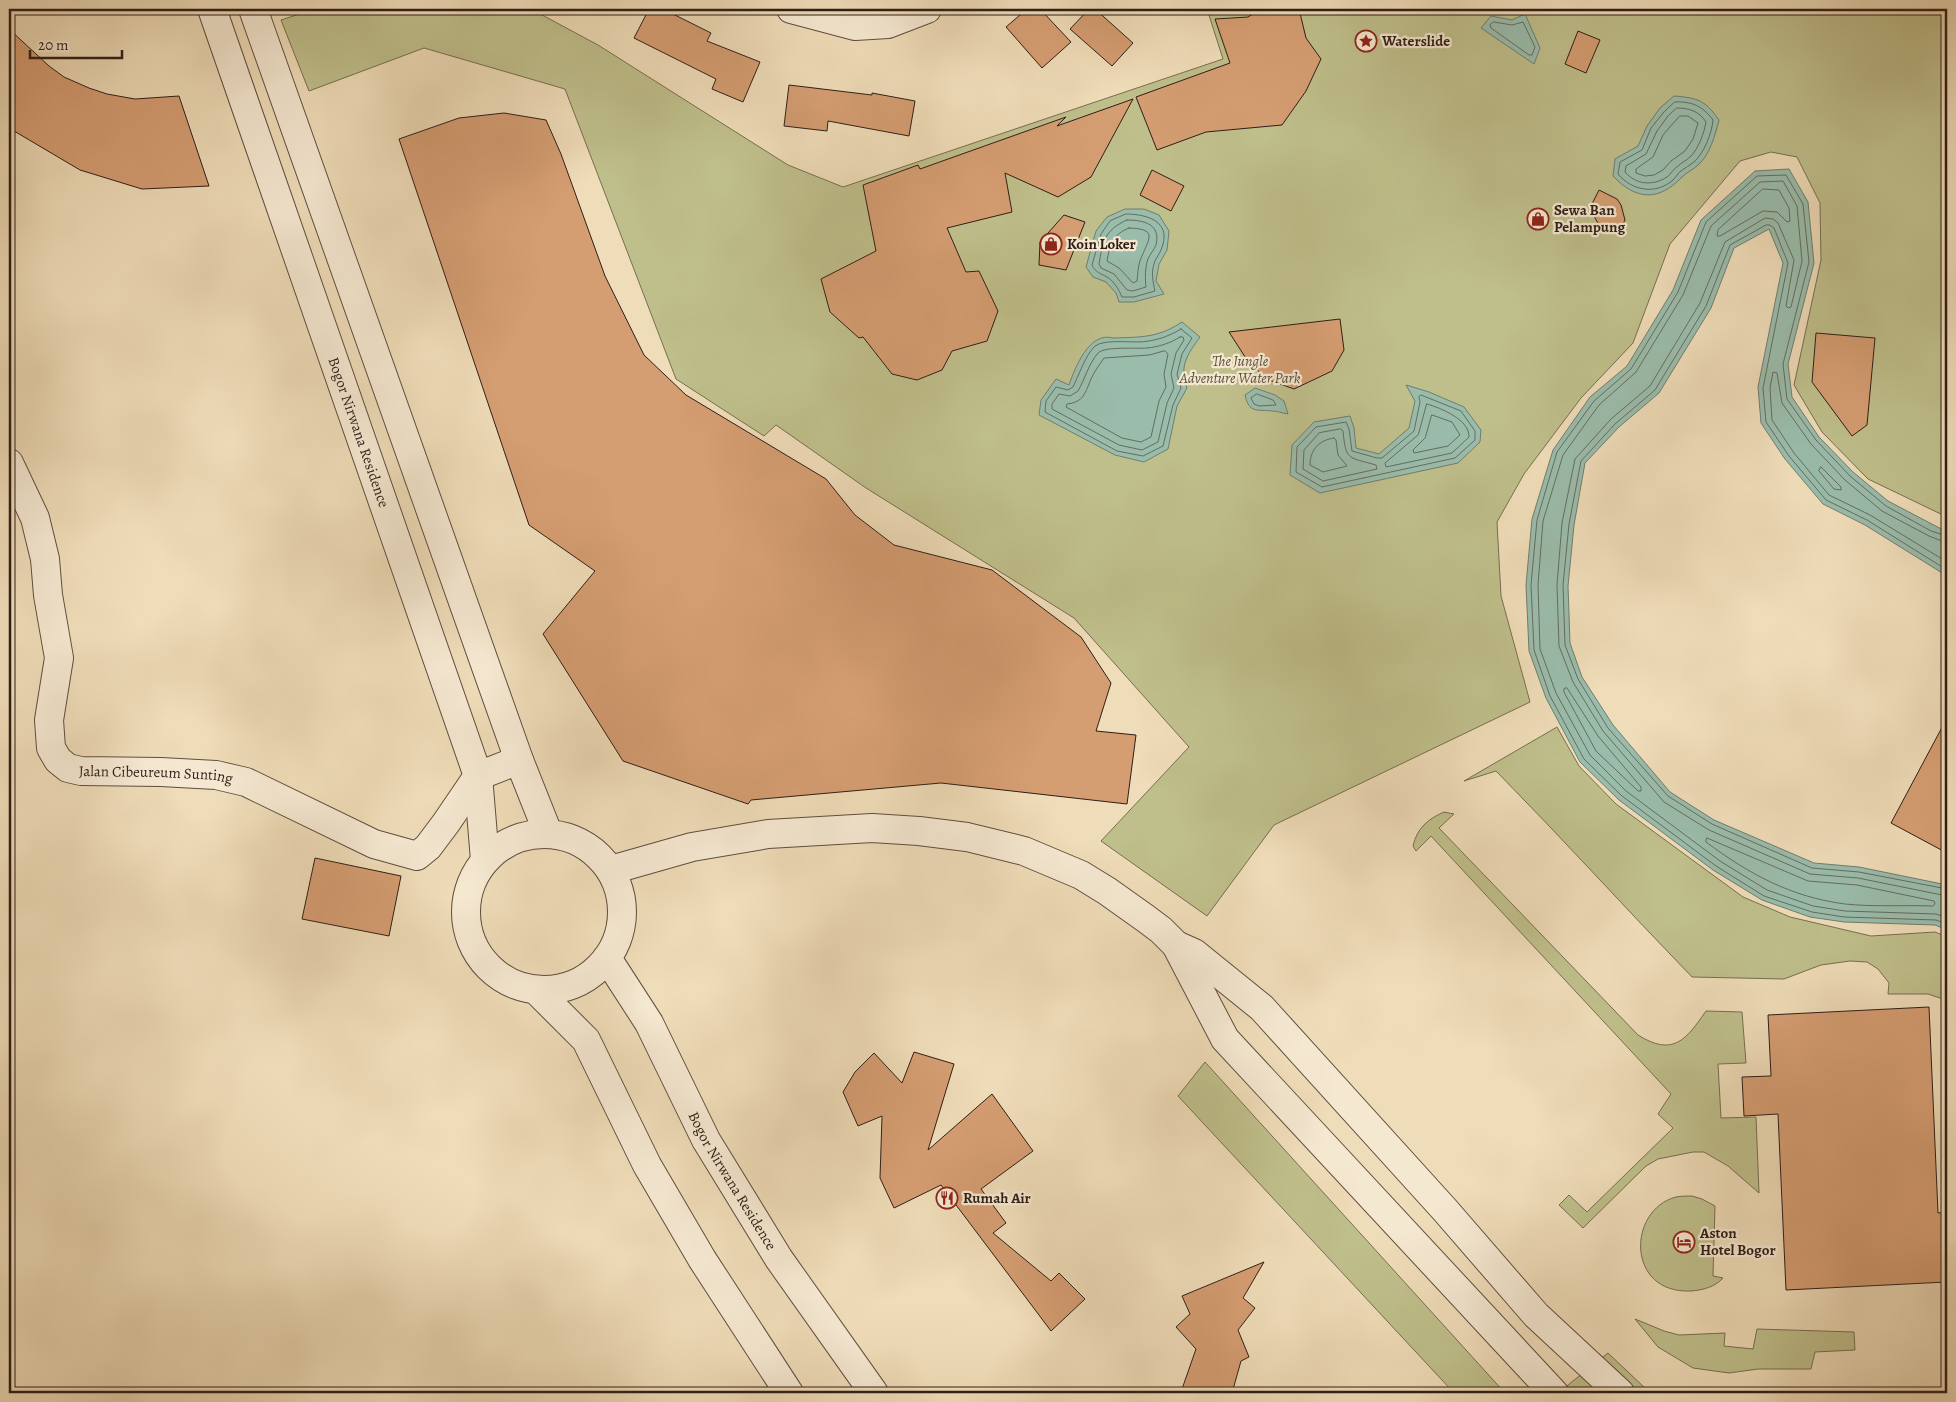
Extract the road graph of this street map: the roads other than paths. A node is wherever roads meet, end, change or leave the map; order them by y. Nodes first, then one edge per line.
1 (212, 9) edge
2 (253, 9) edge
3 (795, 9) edge
4 (927, 9) edge
5 (9, 463) edge
6 (519, 760) junction
7 (478, 776) junction
8 (548, 833) junction
9 (486, 860) junction
10 (611, 870) junction
11 (1176, 945) junction
12 (607, 958) junction
13 (537, 991) junction
14 (789, 1393) edge
15 (874, 1393) edge
16 (1554, 1393) edge
17 (1620, 1393) edge

1 - 7 street, Bogor Nirwana Residence
2 - 6 street
3 - 4 street
5 - 7 street, Jalan Cibeureum Sunting
6 - 7 street
6 - 8 street
7 - 9 street, Bogor Nirwana Residence
8 - 9 street
8 - 10 street
9 - 13 street
10 - 11 street
10 - 12 street
11 - 16 street
11 - 17 street
12 - 13 street
12 - 15 street, Bogor Nirwana Residence
13 - 14 street

